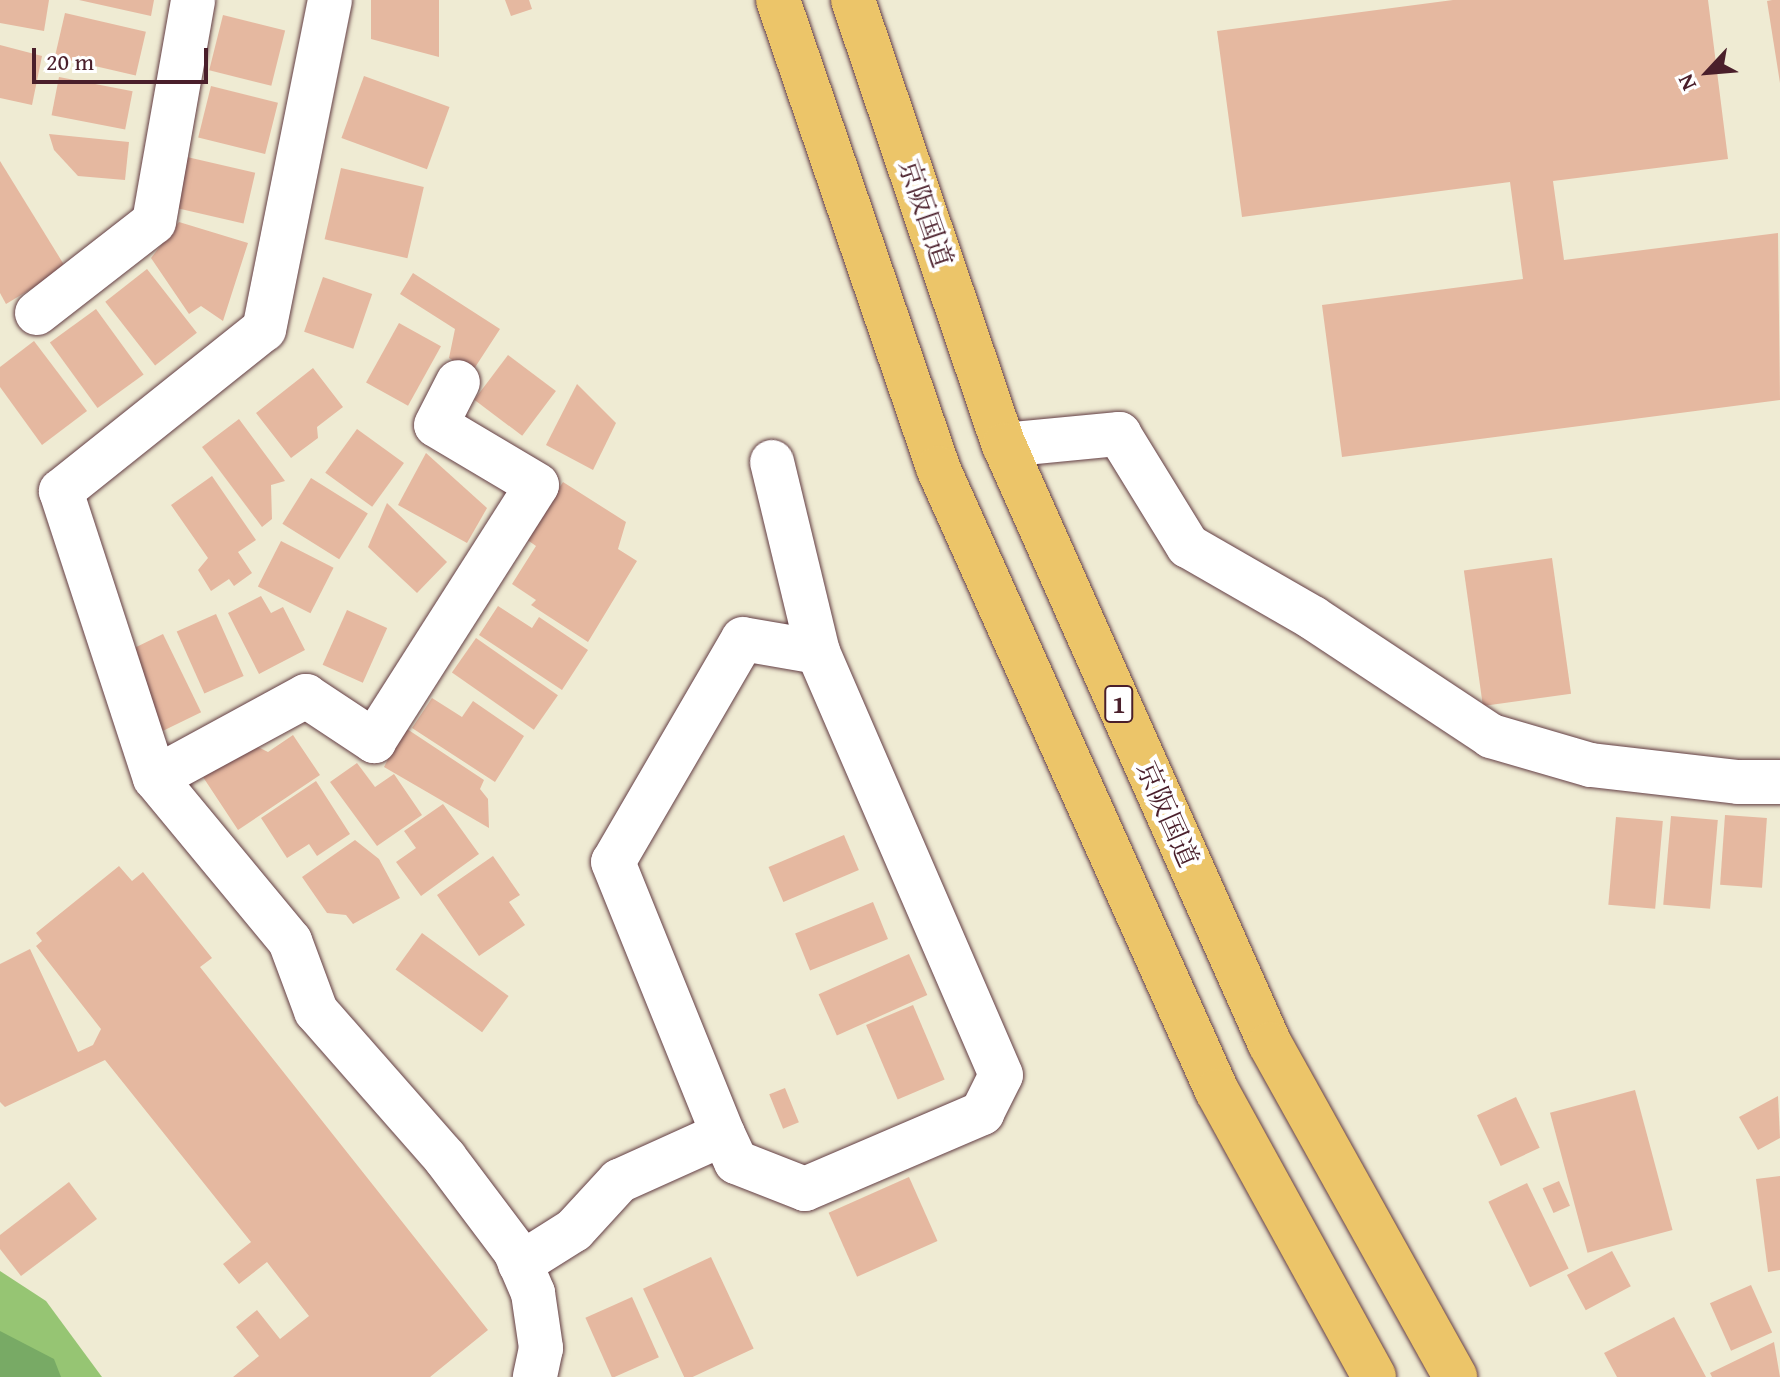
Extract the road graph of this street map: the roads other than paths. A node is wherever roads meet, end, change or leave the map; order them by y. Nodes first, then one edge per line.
1 (193, 0) edge
2 (330, 0) edge
3 (778, 0) edge
4 (853, 0) edge
5 (37, 313) dead end
6 (458, 382) dead end
7 (1004, 445) junction
8 (772, 462) dead end
9 (818, 652) junction
10 (155, 778) junction
11 (1780, 782) edge
12 (723, 1134) junction
13 (520, 1264) junction
14 (535, 1377) edge
15 (1374, 1377) edge
16 (1455, 1377) edge

1 - 5 street
2 - 10 street
3 - 15 highway
4 - 7 highway, 京阪国道 / 1
6 - 10 street
7 - 11 street
7 - 16 highway, 京阪国道 / 1
8 - 9 street
9 - 12 street
9 - 12 street
10 - 13 street
12 - 13 street
13 - 14 street

